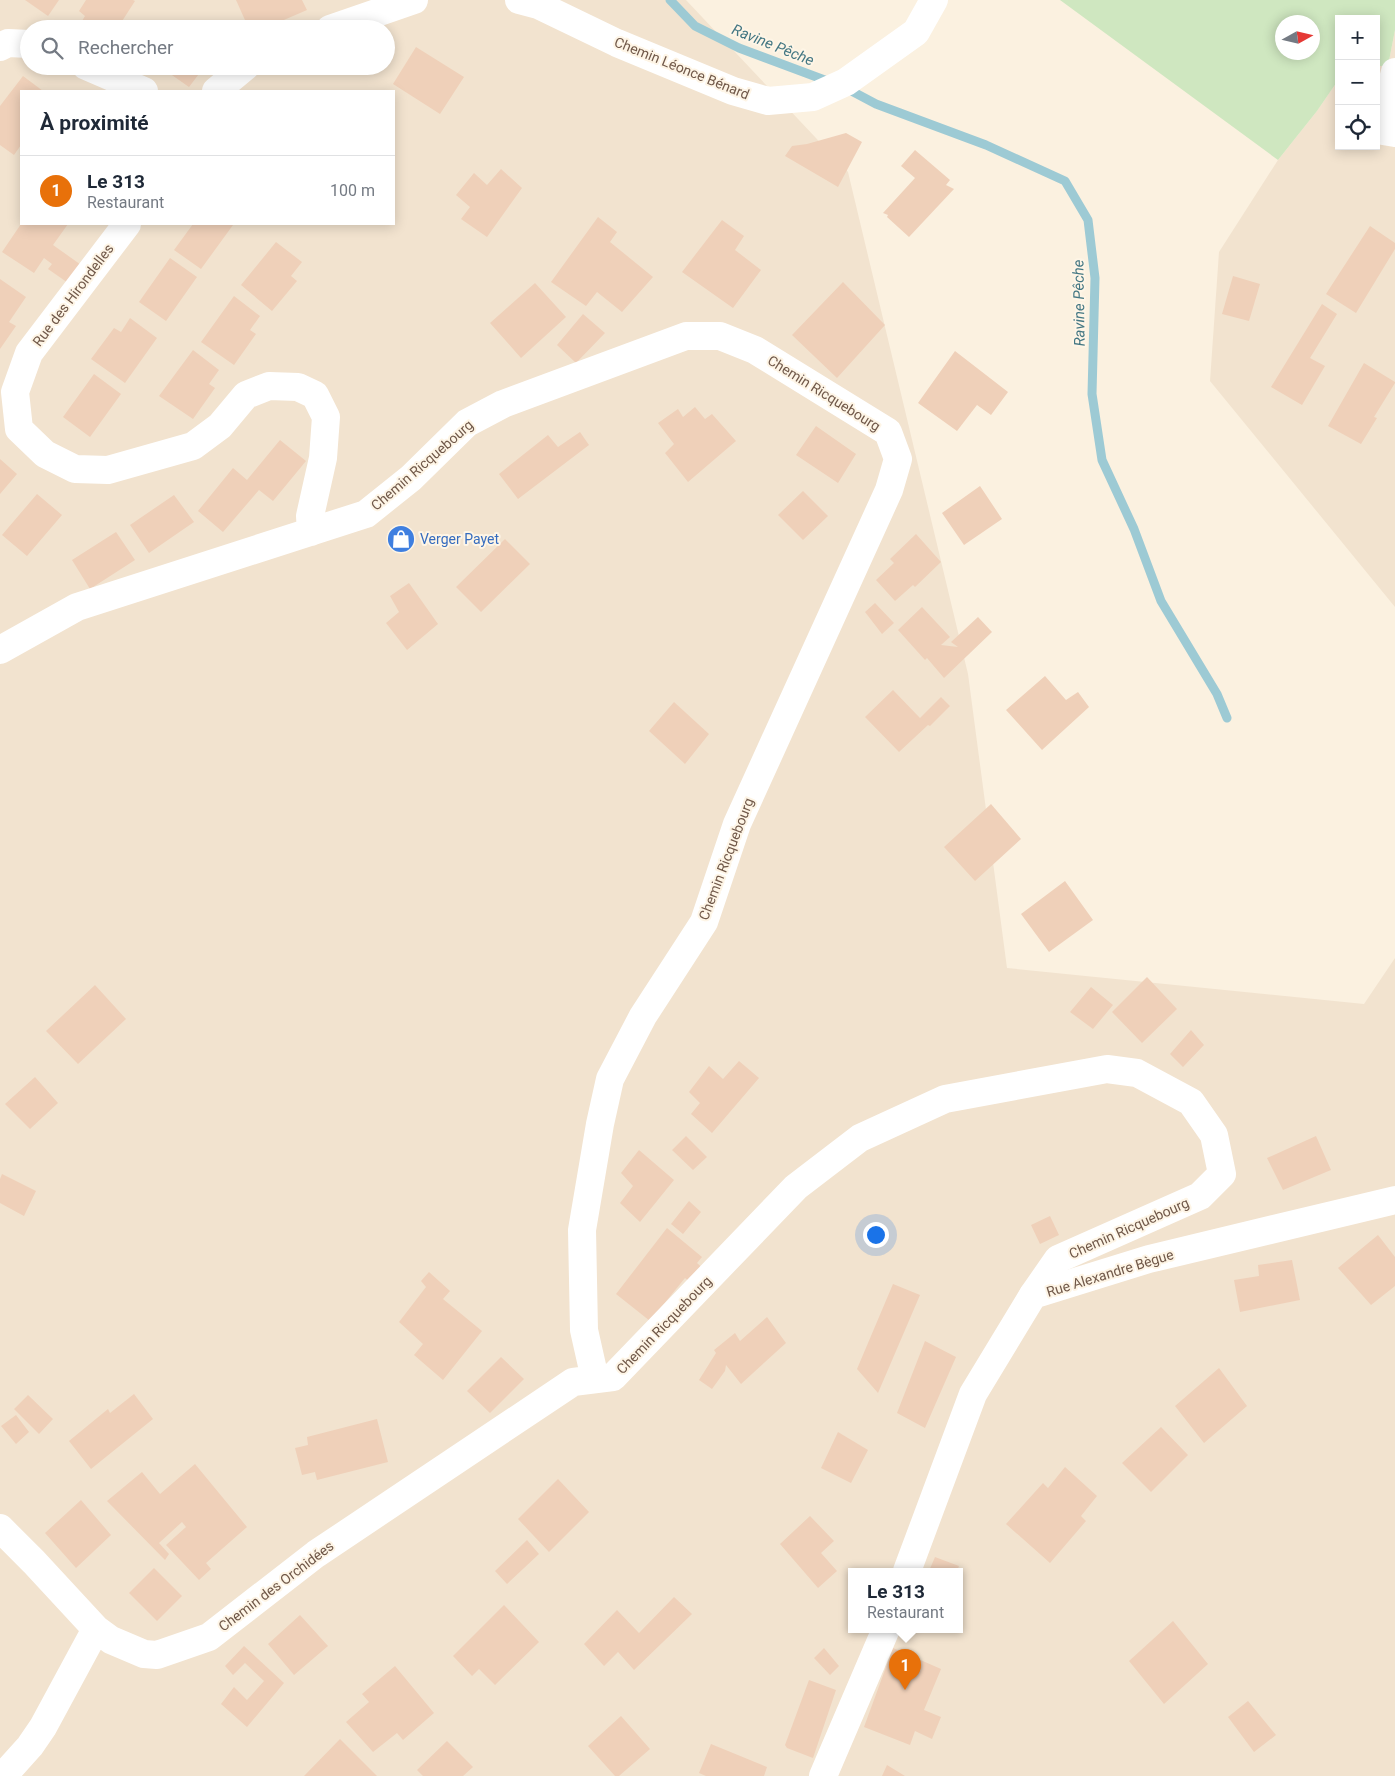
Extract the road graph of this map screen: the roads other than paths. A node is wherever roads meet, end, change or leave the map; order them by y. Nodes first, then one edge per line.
1 (414, 0) edge
2 (520, 0) edge
3 (934, 0) edge
4 (356, 20) edge
5 (20, 44) edge
6 (0, 47) edge
7 (1395, 72) edge
8 (107, 75) edge
9 (235, 75) edge
10 (142, 90) edge
11 (217, 90) edge
12 (1395, 133) edge
13 (125, 225) edge
14 (311, 532) junction
15 (0, 650) edge
16 (1395, 1200) edge
17 (1034, 1295) junction
18 (595, 1379) junction
19 (0, 1528) edge
20 (908, 1568) edge
21 (96, 1628) junction
22 (884, 1633) edge
23 (2, 1776) edge
24 (823, 1776) edge

1 - 4 street
2 - 3 street, Chemin Léonce Bénard
5 - 6 street
7 - 12 street
8 - 10 street
9 - 11 street
13 - 14 street, Rue des Hirondelles
14 - 15 street, Chemin Ricquebourg
14 - 18 street, Chemin Ricquebourg
16 - 17 street, Rue Alexandre Bègue
17 - 18 street, Chemin Ricquebourg
17 - 20 street, Rue Alexandre Bègue
18 - 21 street, Chemin des Orchidées
19 - 21 street, Chemin des Orchidées
21 - 23 street
22 - 24 street

